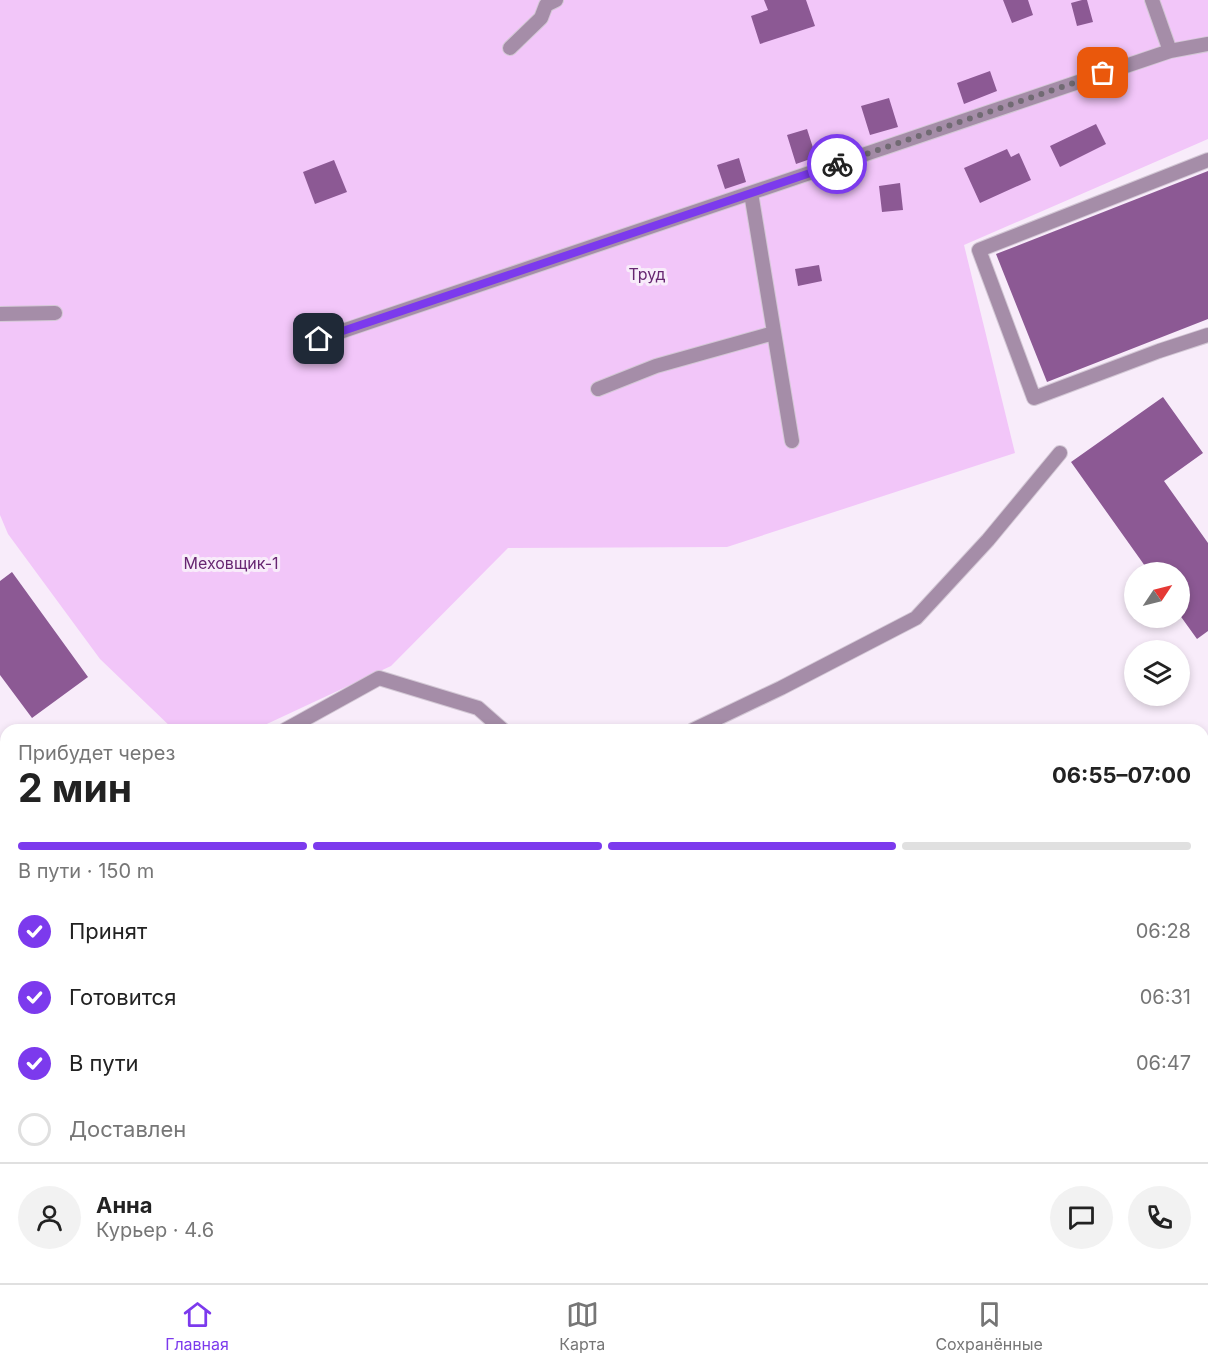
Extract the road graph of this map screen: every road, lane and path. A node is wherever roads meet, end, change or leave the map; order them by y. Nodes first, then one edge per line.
1 (556, 0) edge
2 (1152, 0) edge
3 (1208, 44) edge
4 (510, 48) dead end
5 (1170, 51) junction
6 (1208, 160) edge
7 (751, 193) junction
8 (55, 313) dead end
9 (0, 314) edge
10 (774, 333) junction
11 (1208, 335) edge
12 (319, 339) dead end
13 (598, 389) dead end
14 (792, 441) dead end
15 (1060, 453) dead end
16 (296, 724) edge
17 (496, 724) edge
18 (706, 724) edge

1 - 4 lane
2 - 5 lane
3 - 5 lane
5 - 7 lane
6 - 11 lane
7 - 10 lane
7 - 12 lane
8 - 9 lane
10 - 13 lane
10 - 14 lane
15 - 18 lane
16 - 17 lane

